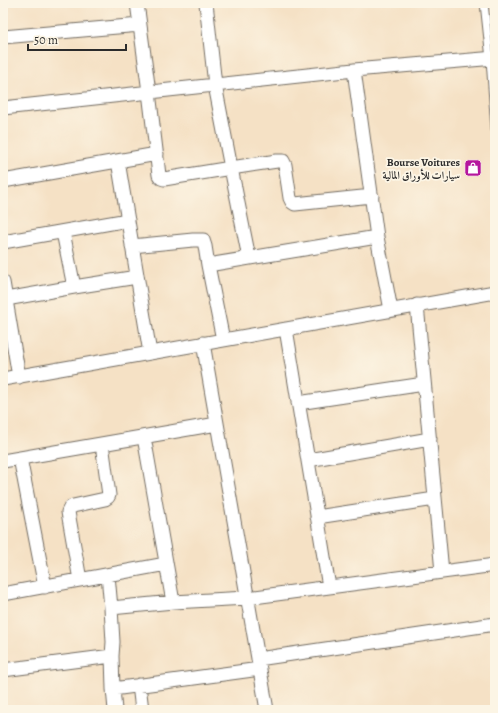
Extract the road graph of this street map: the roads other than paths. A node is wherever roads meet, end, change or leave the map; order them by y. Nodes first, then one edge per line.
1 (137, 3) edge
2 (206, 3) edge
3 (484, 3) edge
4 (140, 26) junction
5 (3, 37) edge
6 (493, 58) edge
7 (354, 70) junction
8 (215, 85) junction
9 (149, 92) junction
10 (3, 108) edge
11 (495, 130) edge
12 (157, 154) junction
13 (118, 161) junction
14 (231, 168) junction
15 (3, 181) edge
16 (372, 196) junction
17 (128, 220) junction
18 (63, 232) junction
19 (377, 237) junction
20 (3, 242) edge
21 (132, 246) junction
22 (249, 258) junction
23 (208, 265) junction
24 (138, 276) junction
25 (3, 282) edge
26 (74, 287) junction
27 (495, 292) edge
28 (6, 299) junction
29 (417, 305) junction
30 (391, 310) junction
31 (286, 329) junction
32 (223, 340) junction
33 (203, 343) junction
34 (150, 353) junction
35 (20, 377) junction
36 (3, 379) edge
37 (424, 384) junction
38 (298, 403) junction
39 (217, 424) junction
40 (144, 437) junction
41 (430, 439) junction
42 (102, 444) junction
43 (20, 458) junction
44 (308, 460) junction
45 (3, 461) edge
46 (435, 499) junction
47 (317, 517) junction
48 (166, 564) junction
49 (495, 565) edge
50 (442, 572) junction
51 (108, 575) junction
52 (80, 580) junction
53 (45, 587) junction
54 (329, 588) junction
55 (3, 594) edge
56 (247, 598) junction
57 (173, 602) junction
58 (112, 608) junction
59 (495, 624) edge
60 (112, 656) junction
61 (259, 664) junction
62 (3, 670) edge
63 (139, 685) junction
64 (113, 688) junction
65 (115, 710) edge
66 (142, 710) edge
67 (267, 710) edge

1 - 4 street
2 - 8 street
3 - 6 lane
4 - 5 street
4 - 9 street
6 - 7 street
6 - 11 lane
7 - 8 street
7 - 16 street
8 - 9 street
8 - 14 street
9 - 10 street
9 - 12 street
12 - 13 street
12 - 14 street
13 - 15 street
13 - 17 street
14 - 16 street
14 - 22 street
16 - 19 street
17 - 18 street
17 - 21 street
18 - 20 street
18 - 26 street
19 - 22 street
19 - 30 street
21 - 23 street
21 - 24 street
22 - 23 street
23 - 32 street
24 - 26 street
24 - 34 street
25 - 28 street
26 - 28 street
27 - 29 street
28 - 35 street
29 - 30 street
29 - 37 street
30 - 31 street
31 - 32 street
31 - 38 street
32 - 33 street
33 - 34 street
33 - 39 street
34 - 35 street
35 - 36 street
37 - 38 street
37 - 41 street
38 - 44 street
39 - 40 street
39 - 56 street
40 - 42 street
40 - 48 street
41 - 44 street
41 - 46 street
42 - 43 street
42 - 52 street
43 - 45 street
43 - 53 street
44 - 47 street
46 - 47 street
46 - 50 street
47 - 54 street
48 - 51 street
48 - 57 street
49 - 50 street
50 - 54 street
51 - 52 street
51 - 58 street
52 - 53 street
53 - 55 street
54 - 56 street
56 - 57 street
56 - 61 street
57 - 58 street
58 - 60 street
59 - 61 street
60 - 62 street
60 - 64 street
61 - 63 street
61 - 67 street
63 - 64 street
63 - 66 street
64 - 65 street

